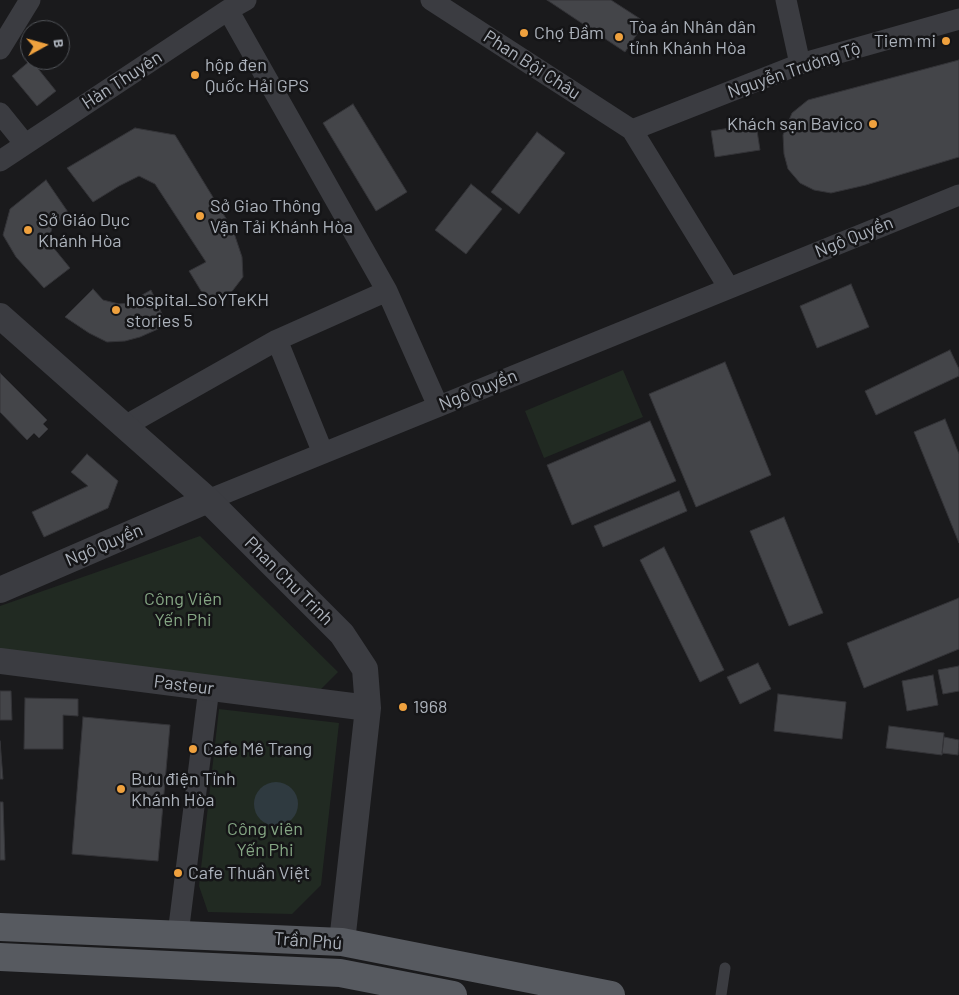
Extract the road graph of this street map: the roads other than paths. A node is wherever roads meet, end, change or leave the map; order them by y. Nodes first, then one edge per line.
1 (30, 0) edge
2 (431, 0) edge
3 (786, 0) edge
4 (237, 5) edge
5 (959, 19) edge
6 (0, 49) edge
7 (800, 64) junction
8 (0, 113) edge
9 (632, 130) junction
10 (25, 144) junction
11 (0, 161) edge
12 (959, 195) edge
13 (729, 288) junction
14 (388, 291) junction
15 (0, 316) edge
16 (277, 340) junction
17 (438, 406) junction
18 (125, 426) junction
19 (322, 453) junction
20 (208, 500) junction
21 (0, 590) edge
22 (0, 661) edge
23 (209, 688) junction
24 (368, 708) junction
25 (0, 927) edge
26 (178, 934) junction
27 (342, 942) junction
28 (0, 957) edge
29 (725, 968) dead end
30 (340, 973) junction
31 (452, 995) edge
32 (607, 995) edge
33 (721, 995) edge

1 - 6 street
2 - 9 street, Phan Bội Châu
3 - 7 street
4 - 10 street, Hàn Thuyên
4 - 14 street
5 - 7 street, Nguyễn Trường Tộ
7 - 9 street, Nguyễn Trường Tộ
8 - 10 street
9 - 13 street
10 - 11 street, Hàn Thuyên
12 - 13 street, Ngô Quyền
13 - 17 street, Ngô Quyền
14 - 16 street
14 - 17 street
15 - 18 street, Phan Chu Trinh
16 - 18 street
16 - 19 street
17 - 19 street, Ngô Quyền
18 - 20 street, Phan Chu Trinh
19 - 20 street, Ngô Quyền
20 - 21 street, Ngô Quyền
20 - 24 street, Phan Chu Trinh
22 - 23 street, Pasteur
23 - 24 street, Pasteur
23 - 26 street
24 - 27 street, Phan Chu Trinh
25 - 26 main road, Trần Phú
26 - 27 main road, Trần Phú
27 - 30 main road
27 - 32 main road, Trần Phú
28 - 30 main road, Trần Phú
29 - 33 lane
30 - 31 main road, Trần Phú

